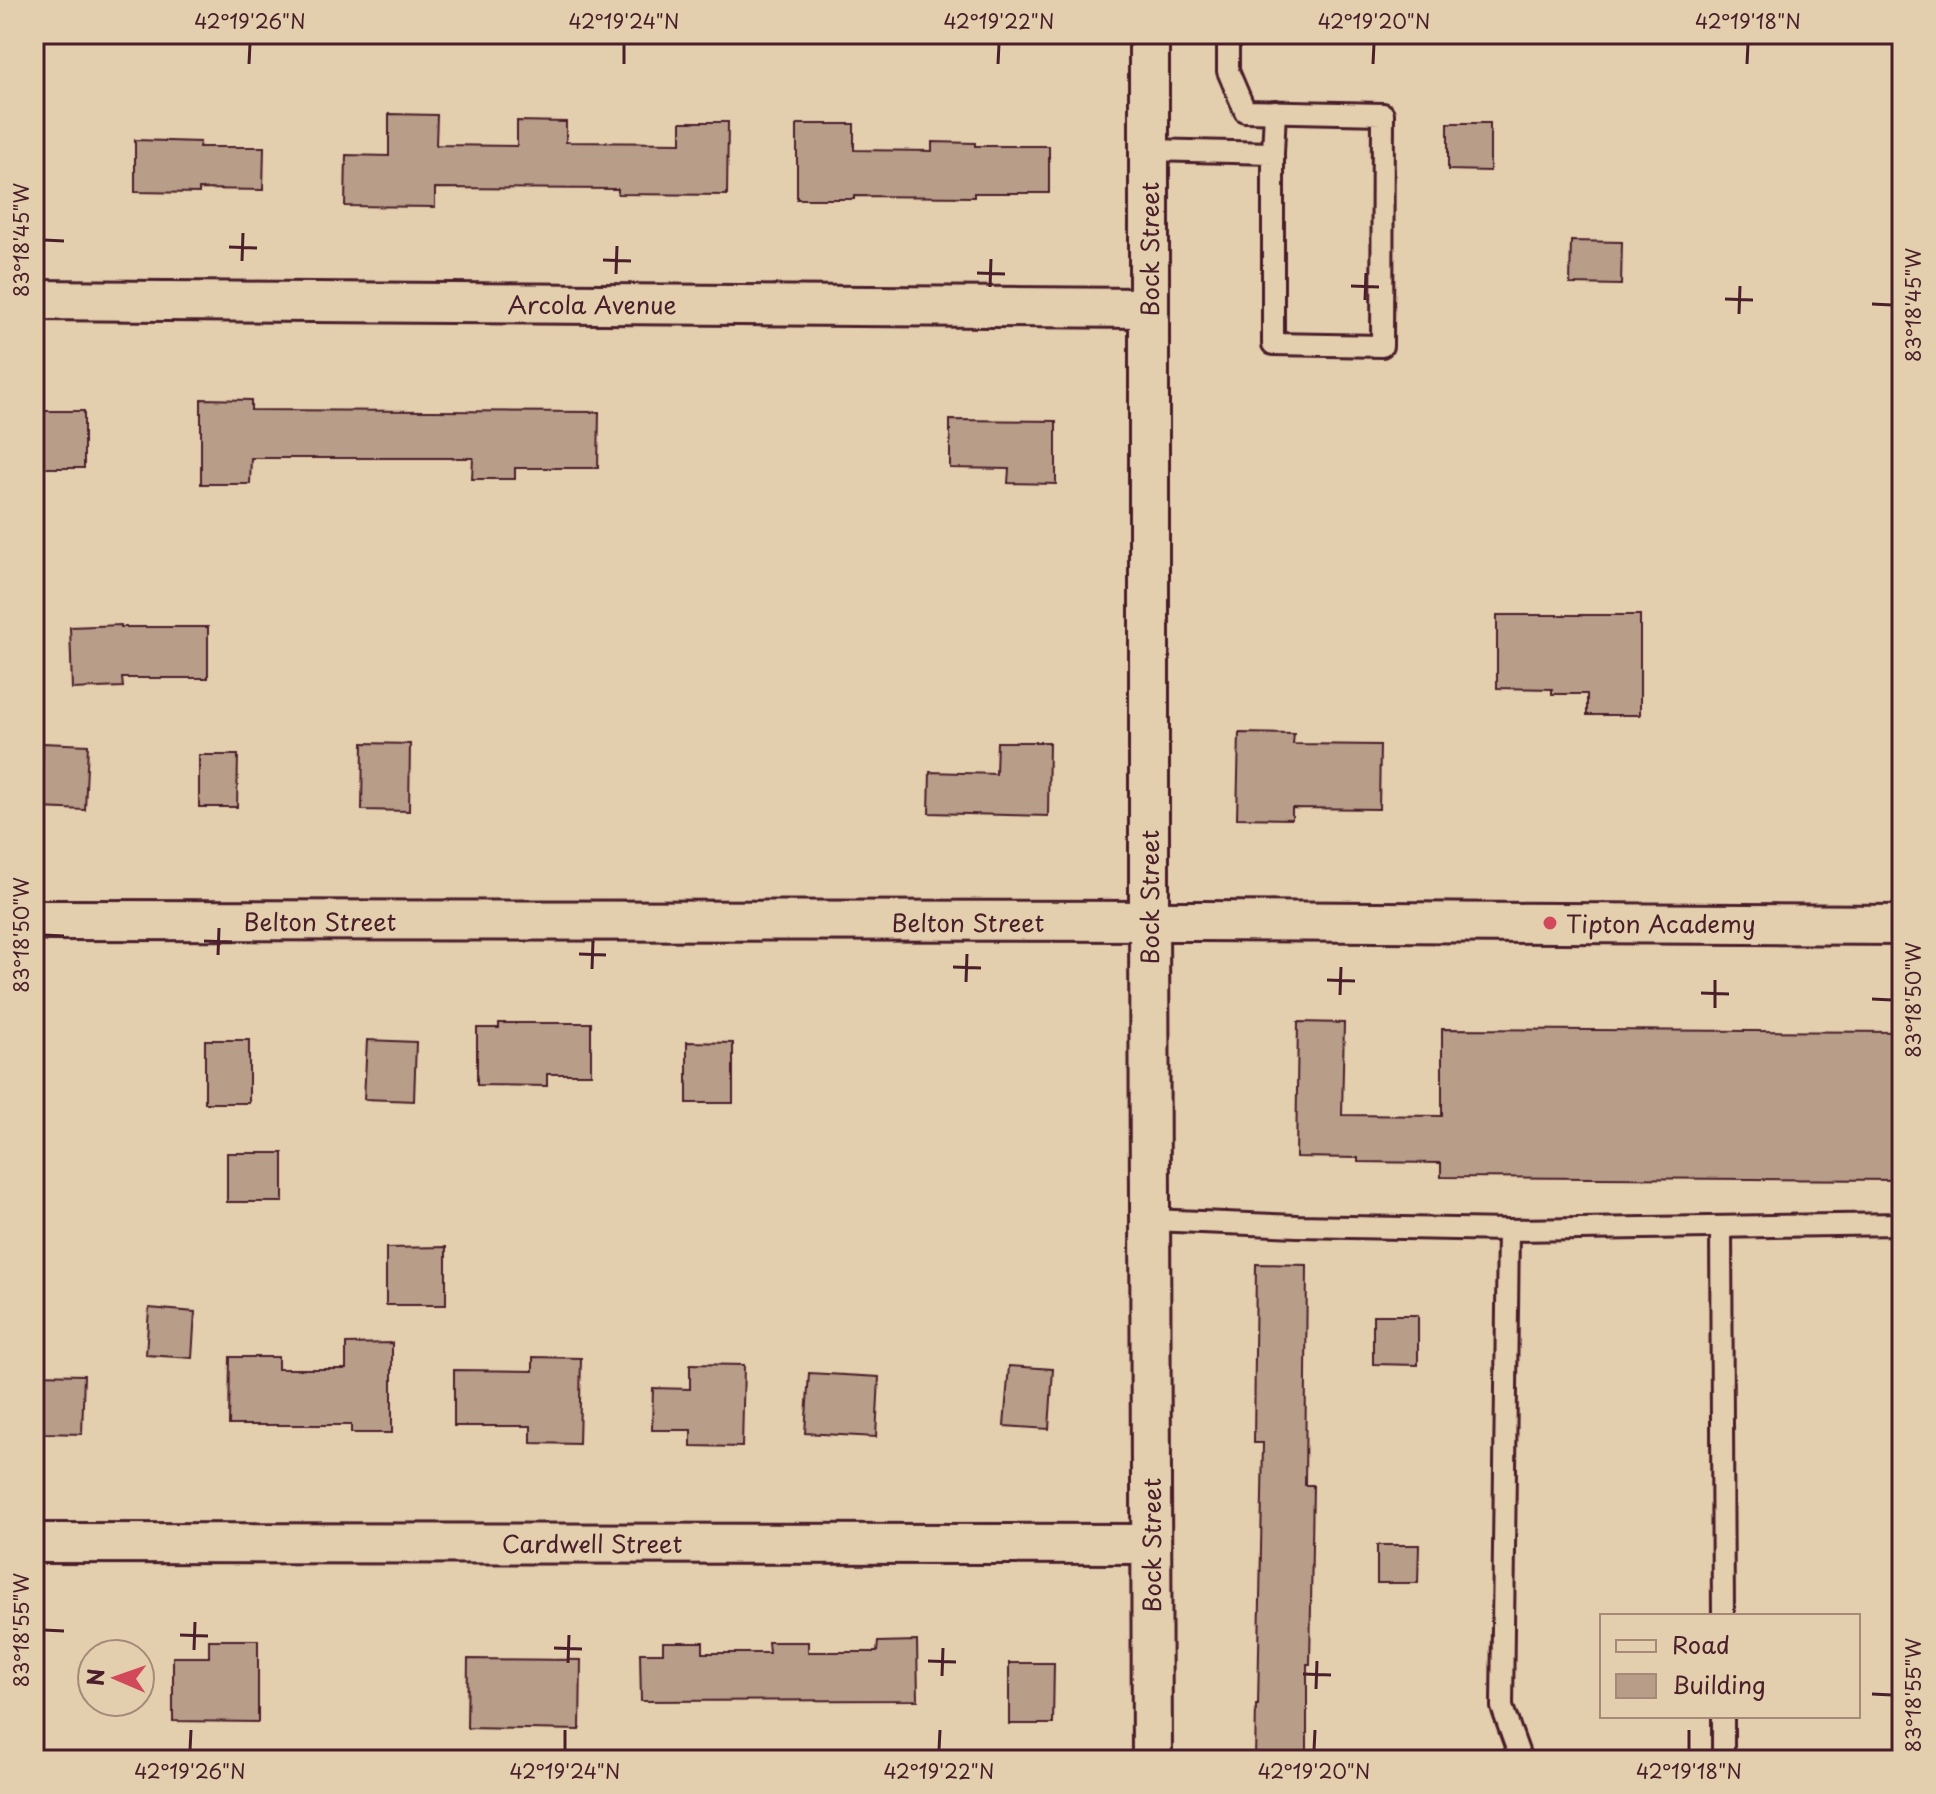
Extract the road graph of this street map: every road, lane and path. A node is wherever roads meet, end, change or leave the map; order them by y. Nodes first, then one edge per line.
1 (1149, 34) edge
2 (1228, 34) edge
3 (1275, 111) junction
4 (1149, 150) junction
5 (1273, 153) junction
6 (34, 300) edge
7 (1149, 308) junction
8 (34, 920) edge
9 (1149, 921) junction
10 (1902, 925) edge
11 (1151, 1220) junction
12 (1902, 1224) edge
13 (1721, 1227) junction
14 (1508, 1230) junction
15 (34, 1543) edge
16 (1151, 1544) junction
17 (1723, 1614) edge
18 (1723, 1718) edge
19 (1152, 1760) edge
20 (1521, 1760) edge
21 (1723, 1760) edge

1 - 4 street, Bock Street
2 - 3 lane
3 - 5 lane
3 - 5 lane
4 - 5 lane
4 - 7 street, Bock Street
6 - 7 street, Arcola Avenue
7 - 9 street, Bock Street
8 - 9 street, Belton Street
9 - 10 street, Belton Street
9 - 11 street, Bock Street
11 - 14 lane
11 - 16 street, Bock Street
12 - 13 lane
13 - 14 lane
13 - 17 lane
14 - 20 lane
15 - 16 street, Cardwell Street
16 - 19 street, Bock Street
18 - 21 lane

